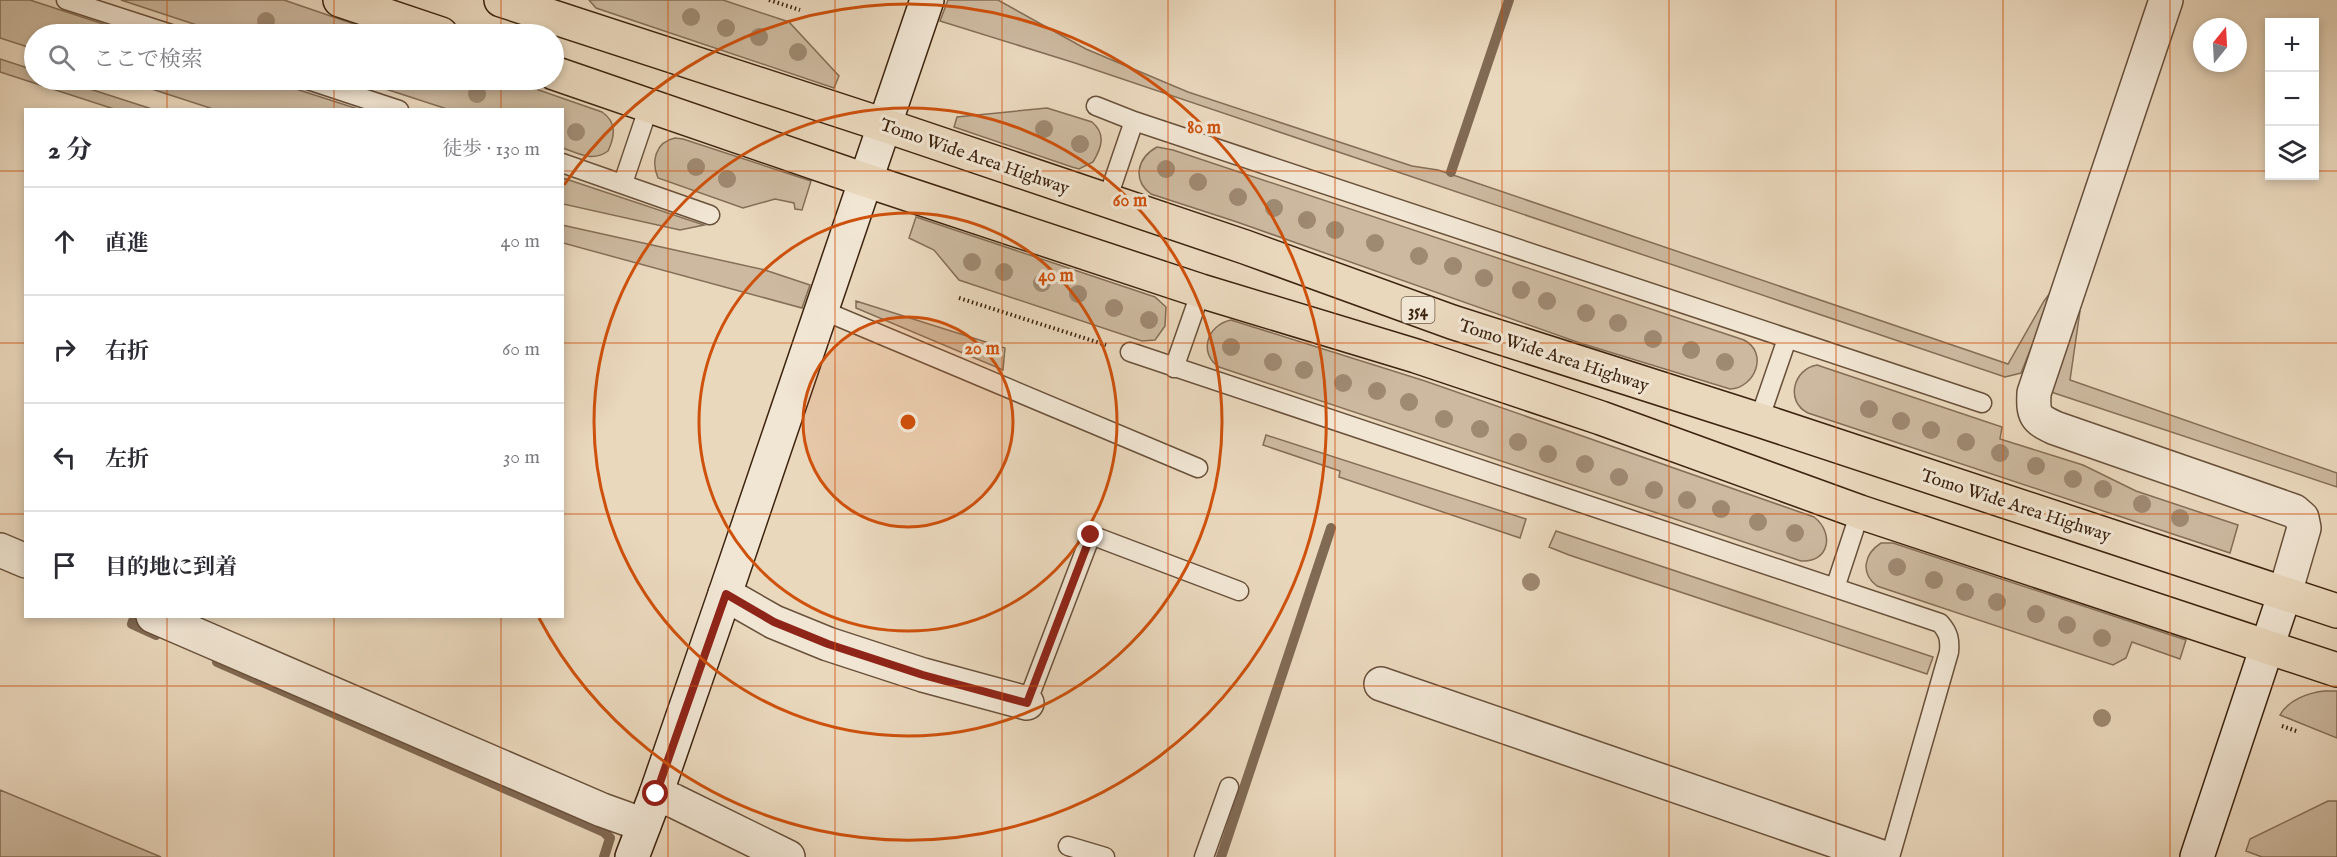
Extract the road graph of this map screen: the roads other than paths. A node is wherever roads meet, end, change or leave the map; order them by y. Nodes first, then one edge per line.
1 (66, 0) edge
2 (340, 0) edge
3 (501, 0) edge
4 (927, 0) edge
5 (2166, 0) edge
6 (558, 8) edge
7 (140, 24) edge
8 (411, 24) edge
9 (564, 76) edge
10 (338, 90) edge
11 (649, 106) junction
12 (1096, 106) dead end
13 (393, 108) edge
14 (1134, 121) junction
15 (884, 125) junction
16 (564, 164) edge
17 (865, 180) junction
18 (623, 183) junction
19 (1107, 200) junction
20 (710, 215) dead end
21 (1201, 291) junction
22 (822, 309) junction
23 (1787, 339) junction
24 (1130, 352) road end
25 (1174, 368) junction
26 (1982, 403) dead end
27 (1759, 420) junction
28 (1198, 468) dead end
29 (1860, 512) junction
30 (0, 550) edge
31 (24, 560) edge
32 (1835, 588) junction
33 (1239, 591) dead end
34 (2285, 593) junction
35 (726, 594) junction
36 (2337, 611) edge
37 (158, 618) edge
38 (2267, 647) junction
39 (2337, 670) edge
40 (1382, 684) dead end
41 (1027, 703) joint
42 (1228, 787) dead end
43 (656, 794) junction
44 (644, 825) junction
45 (1068, 846) dead end
46 (632, 857) edge
47 (789, 857) edge
48 (1105, 857) edge
49 (1204, 857) edge
50 (1882, 857) edge
51 (1890, 857) edge
52 (2197, 857) edge

1 - 7 lane
2 - 8 highway
3 - 6 highway, Tomo Wide Area Highway / 354
4 - 15 street
5 - 34 street
6 - 15 highway, Tomo Wide Area Highway / 354
9 - 11 highway
10 - 13 lane
11 - 17 highway
11 - 18 lane
12 - 14 lane
14 - 19 lane
14 - 23 lane
15 - 17 street
15 - 19 highway, Tomo Wide Area Highway / 354
16 - 18 lane
17 - 21 highway
17 - 22 street
18 - 20 lane
19 - 27 highway, Tomo Wide Area Highway / 354
21 - 25 lane
21 - 29 highway
22 - 28 lane
22 - 35 street
23 - 26 lane
23 - 27 lane
24 - 25 lane
25 - 32 lane
27 - 34 highway, Tomo Wide Area Highway / 354
29 - 32 lane
29 - 38 highway
30 - 31 street
32 - 51 lane
33 - 41 lane
34 - 36 highway, Tomo Wide Area Highway / 354
34 - 38 street
35 - 41 street
35 - 43 street
37 - 44 street
38 - 39 highway
38 - 52 street
40 - 50 street
42 - 49 lane
43 - 44 street
43 - 47 street
44 - 46 street
45 - 48 lane

